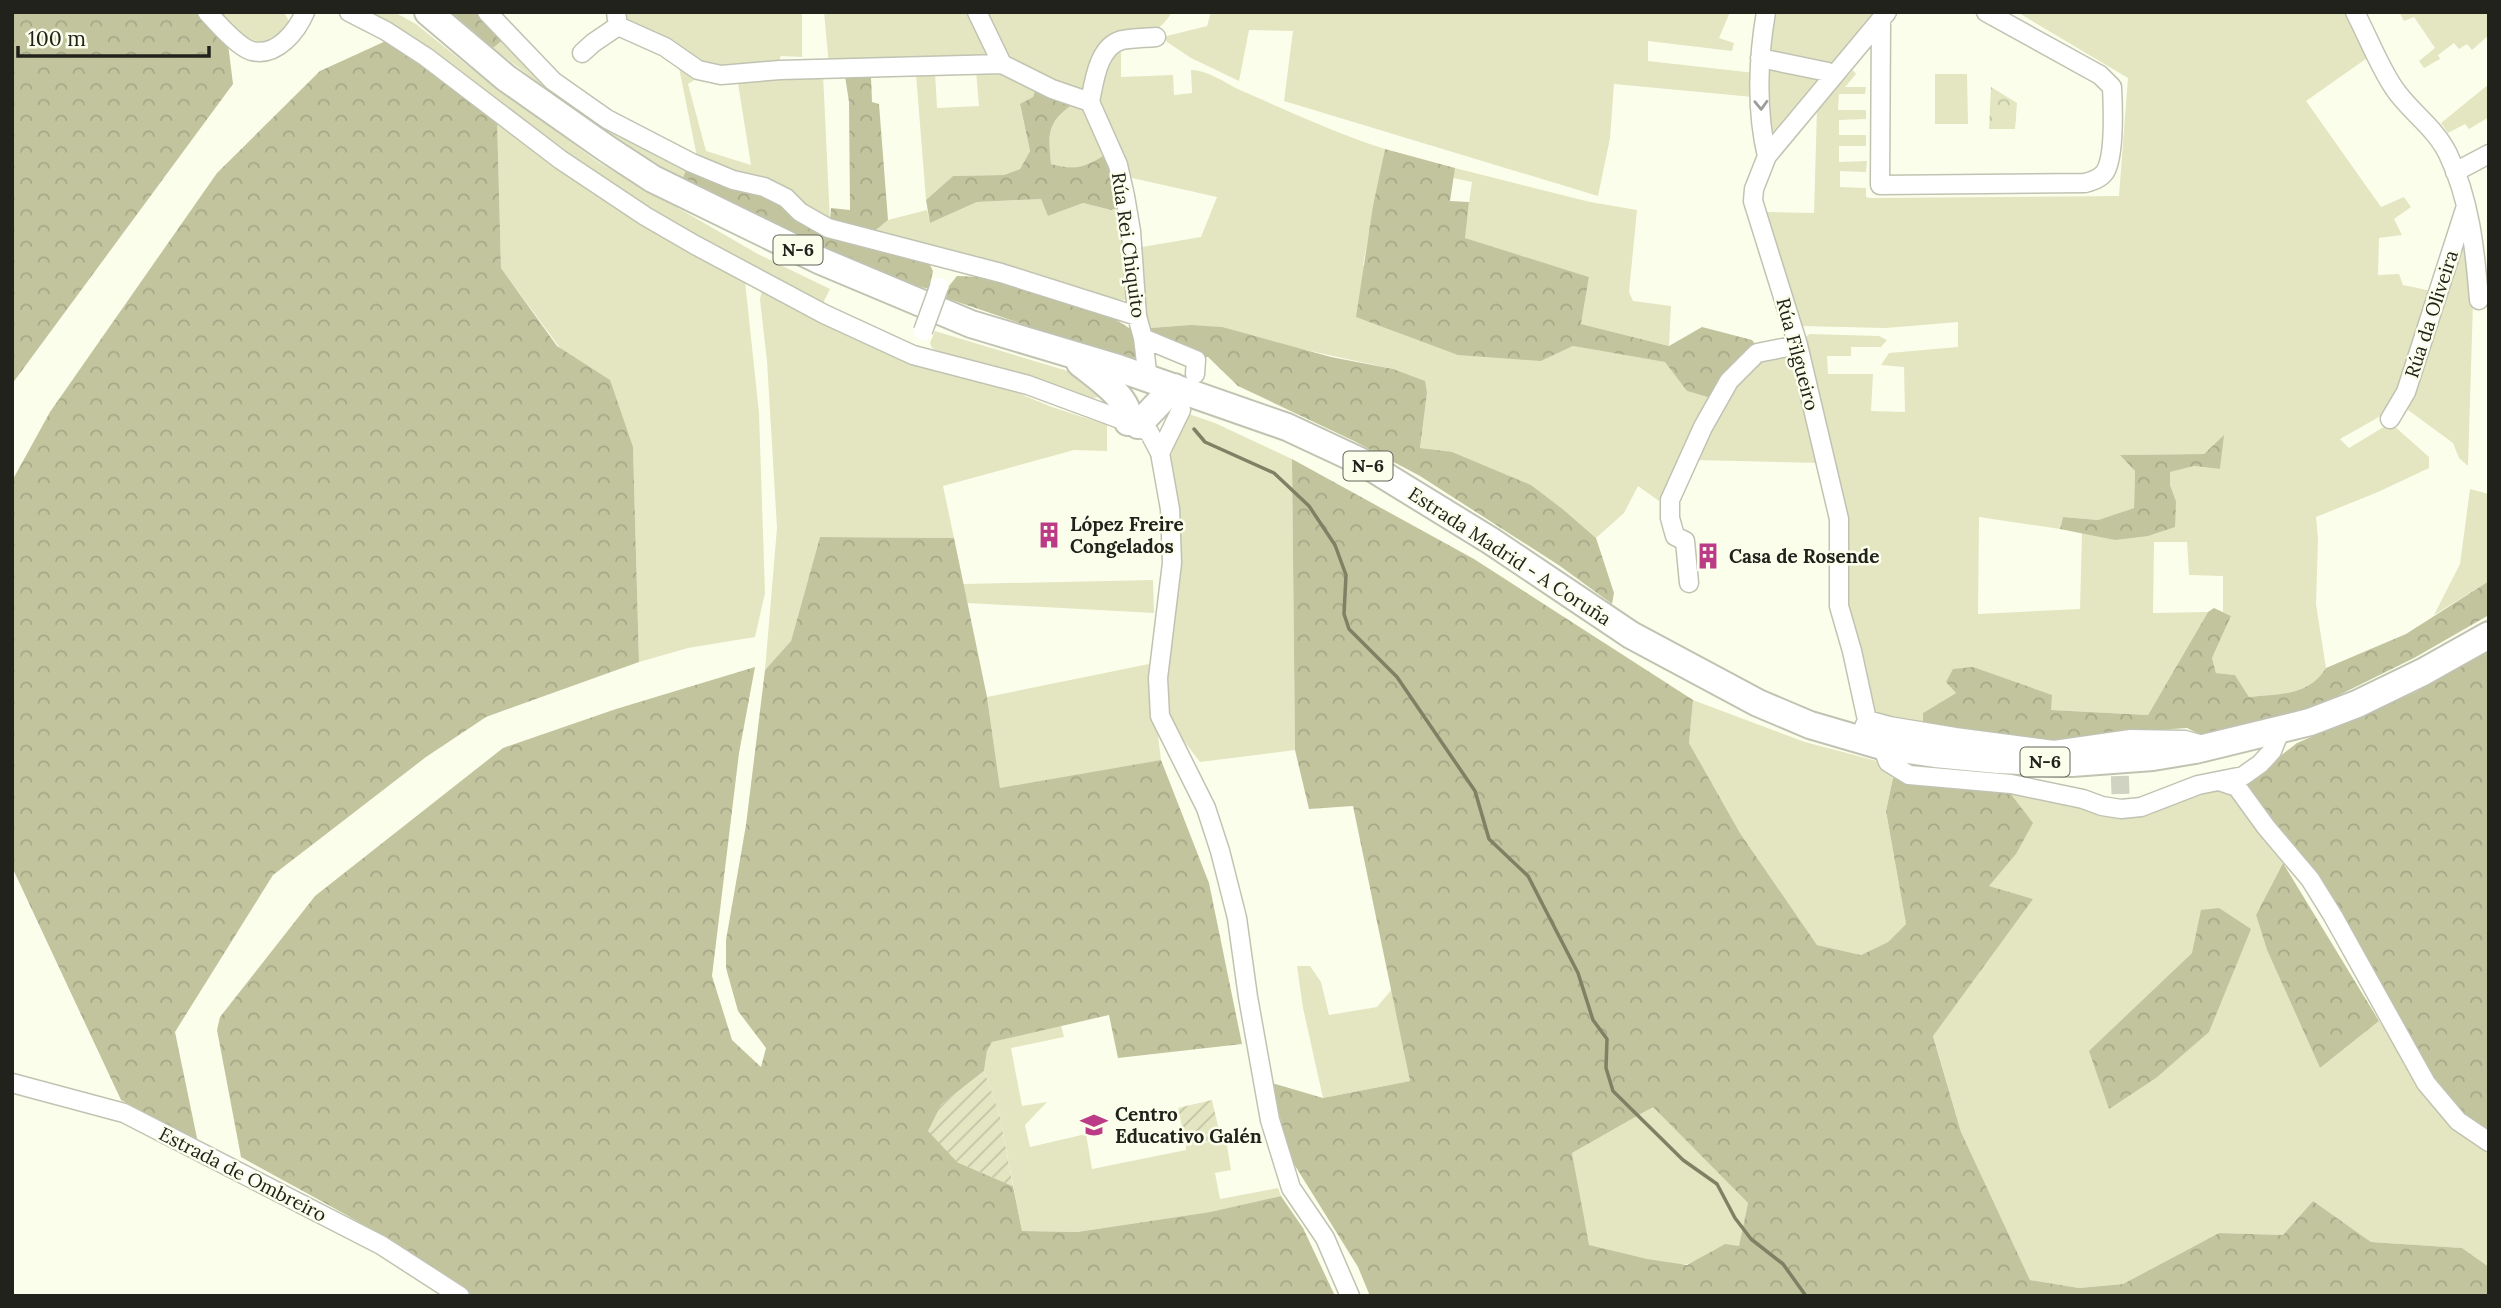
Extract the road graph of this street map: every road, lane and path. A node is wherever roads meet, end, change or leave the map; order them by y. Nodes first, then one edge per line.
1 (207, 12) edge
2 (305, 12) edge
3 (348, 12) edge
4 (487, 12) edge
5 (977, 12) edge
6 (1766, 12) edge
7 (1986, 12) edge
8 (2355, 12) edge
9 (426, 13) edge
10 (1884, 16) edge
11 (617, 19) edge
12 (1156, 37) dead end
13 (582, 53) dead end
14 (1760, 58) junction
15 (1002, 64) junction
16 (1833, 76) junction
17 (1090, 102) junction
18 (2489, 153) edge
19 (1768, 156) junction
20 (2455, 172) junction
21 (2466, 206) junction
22 (949, 261) junction
23 (2479, 300) dead end
24 (1137, 316) junction
25 (1143, 338) junction
26 (1798, 345) junction
27 (1068, 353) junction
28 (913, 355) junction
29 (1148, 379) junction
30 (1183, 390) junction
31 (2390, 419) dead end
32 (1133, 424) junction
33 (1160, 453) junction
34 (1689, 583) dead end
35 (2489, 635) edge
36 (2280, 731) junction
37 (1869, 735) junction
38 (2219, 781) junction
39 (12, 1083) edge
40 (2489, 1142) edge
41 (460, 1296) edge
42 (1350, 1296) edge

1 - 2 street
3 - 28 street
4 - 22 street
5 - 15 street
6 - 14 street
7 - 10 street
8 - 20 street, Rúa da Oliveira
9 - 27 highway, Estrada Madrid - A Coruña / N-6
10 - 16 street, Rúa Filgueiro
11 - 13 street
11 - 15 street
12 - 17 street
14 - 16 street
14 -> 19 street
15 - 17 street
16 - 19 street, Rúa Filgueiro
17 - 24 street, Rúa Rei Chiquito
18 - 20 street
19 - 26 street, Rúa Filgueiro
20 - 21 street, Rúa da Oliveira
21 - 23 street, Rúa da Oliveira
21 - 31 street, Rúa da Oliveira
22 - 24 street
22 - 28 street, bridge
24 - 25 street, Rúa Rei Chiquito
25 - 29 street, Rúa Rei Chiquito
25 - 30 street
26 - 34 street
26 - 37 street, Rúa Filgueiro
27 - 29 highway, Estrada Madrid - A Coruña / N-6
27 - 32 highway
28 - 32 street
29 - 30 highway, Estrada Madrid - A Coruña / N-6
30 - 32 highway
30 - 33 street
30 - 37 highway, Estrada Madrid - A Coruña / N-6
32 - 33 street
33 - 42 street
35 - 36 highway, Estrada Madrid - A Coruña / N-6
36 - 37 highway, Estrada Madrid - A Coruña / N-6
36 - 38 street
37 - 38 street
38 - 40 street
39 - 41 street, Estrada de Ombreiro

